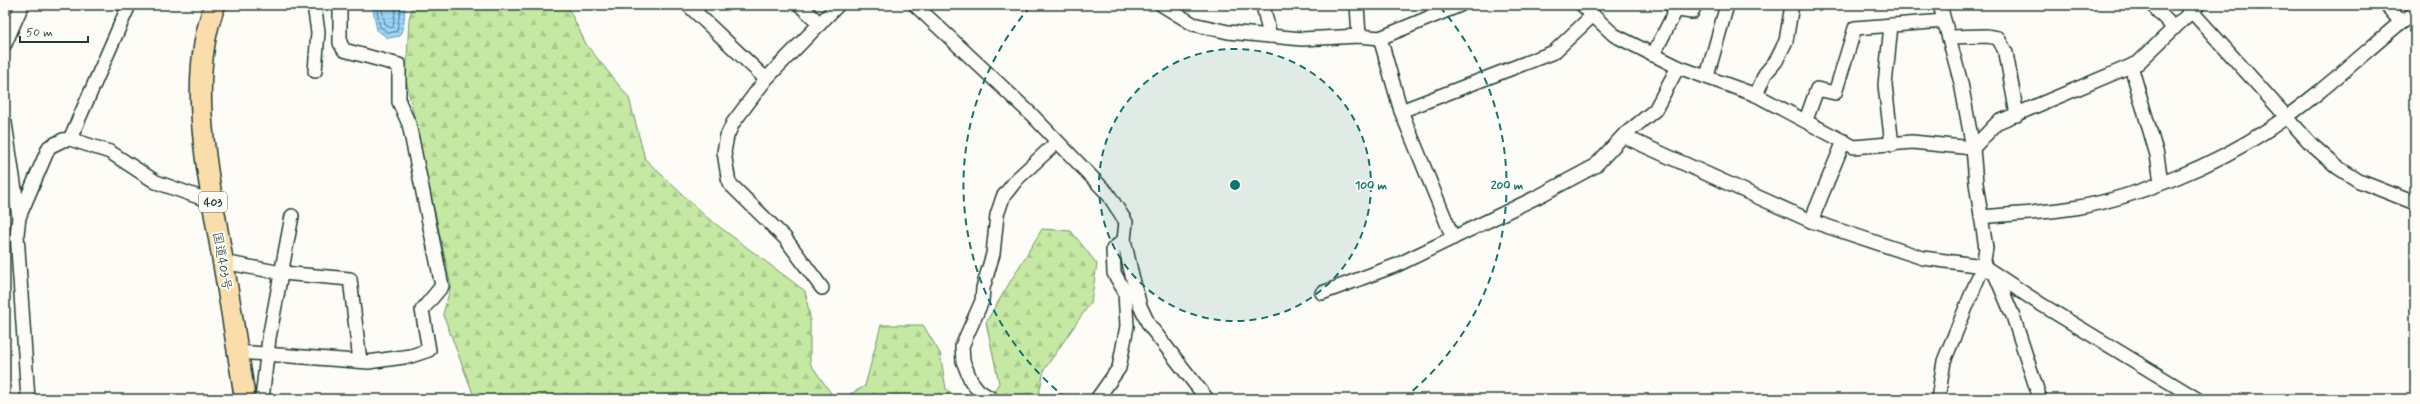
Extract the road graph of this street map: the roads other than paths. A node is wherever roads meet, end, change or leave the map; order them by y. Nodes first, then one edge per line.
1 (22, 5) edge
2 (129, 5) edge
3 (215, 5) edge
4 (314, 5) edge
5 (340, 5) edge
6 (688, 5) edge
7 (800, 5) edge
8 (838, 5) edge
9 (915, 5) edge
10 (1162, 5) edge
11 (1263, 5) edge
12 (1358, 5) edge
13 (1460, 5) edge
14 (1582, 5) edge
15 (1695, 5) edge
16 (1727, 5) edge
17 (1792, 5) edge
18 (1940, 5) edge
19 (2152, 5) edge
20 (2386, 5) edge
21 (1673, 7) edge
22 (2192, 7) edge
23 (2415, 13) edge
24 (1593, 15) junction
25 (1944, 21) junction
26 (2401, 22) junction
27 (820, 24) junction
28 (1891, 25) junction
29 (2174, 28) junction
30 (1270, 36) junction
31 (1359, 36) junction
32 (1949, 37) junction
33 (1380, 38) junction
34 (5, 44) edge
35 (1654, 55) junction
36 (1678, 66) junction
37 (2131, 66) junction
38 (315, 72) dead end
39 (1707, 76) junction
40 (766, 79) junction
41 (1756, 95) junction
42 (1401, 111) junction
43 (2017, 115) junction
44 (2287, 116) junction
45 (1806, 120) junction
46 (5, 123) edge
47 (1623, 136) junction
48 (70, 139) junction
49 (1844, 141) junction
50 (1057, 142) junction
51 (1892, 144) junction
52 (1973, 148) junction
53 (2161, 182) junction
54 (213, 202) junction
55 (2415, 203) edge
56 (292, 216) dead end
57 (19, 217) junction
58 (1980, 217) junction
59 (1811, 222) junction
60 (1454, 238) junction
61 (1124, 240) junction
62 (223, 262) junction
63 (1982, 266) junction
64 (282, 273) junction
65 (1996, 274) junction
66 (822, 288) dead end
67 (1322, 293) dead end
68 (238, 352) junction
69 (267, 354) junction
70 (360, 361) junction
71 (28, 399) edge
72 (245, 399) edge
73 (262, 399) edge
74 (992, 399) edge
75 (1097, 399) edge
76 (1207, 399) edge
77 (1938, 399) edge
78 (2040, 399) edge
79 (2197, 399) edge

1 - 34 street
2 - 48 street
3 - 54 highway, 国道403号 / 403
4 - 38 street
5 - 70 street
6 - 40 street
7 - 27 street
8 - 27 street
9 - 50 street
10 - 30 street
11 - 30 street
12 - 31 street
13 - 33 street
14 - 24 street
15 - 21 street
16 - 39 street
17 - 41 street
18 - 25 street
19 - 29 street
20 - 26 street
21 - 35 street
22 - 29 street
22 - 44 street
23 - 26 street
24 - 35 street
24 - 42 street
25 - 28 street
25 - 32 street
26 - 44 street
27 - 40 street
28 - 45 street
28 - 51 street
29 - 37 street
30 - 31 street
31 - 33 street
32 - 43 street
32 - 52 street
33 - 42 street
35 - 36 street
36 - 39 street
36 - 47 street
37 - 43 street
37 - 53 street
39 - 41 street
40 - 66 street
41 - 45 street
42 - 60 street
43 - 52 street
44 - 53 street
44 - 55 street
45 - 49 street
46 - 57 street
47 - 59 street
47 - 60 street
48 - 54 street
48 - 57 street
49 - 51 street
49 - 59 street
50 - 61 street
50 - 74 street
51 - 52 street
52 - 58 street
53 - 58 street
54 - 62 highway, 国道403号 / 403
56 - 64 street
57 - 71 street
58 - 63 street
59 - 63 street
60 - 67 street
61 - 75 street
61 - 76 street
62 - 64 street
62 - 68 highway, 国道403号 / 403
63 - 65 street
63 - 77 street
64 - 69 street
64 - 70 street
65 - 78 street
65 - 79 street
68 - 69 street
68 - 72 highway, 国道403号 / 403
69 - 70 street
69 - 73 street

